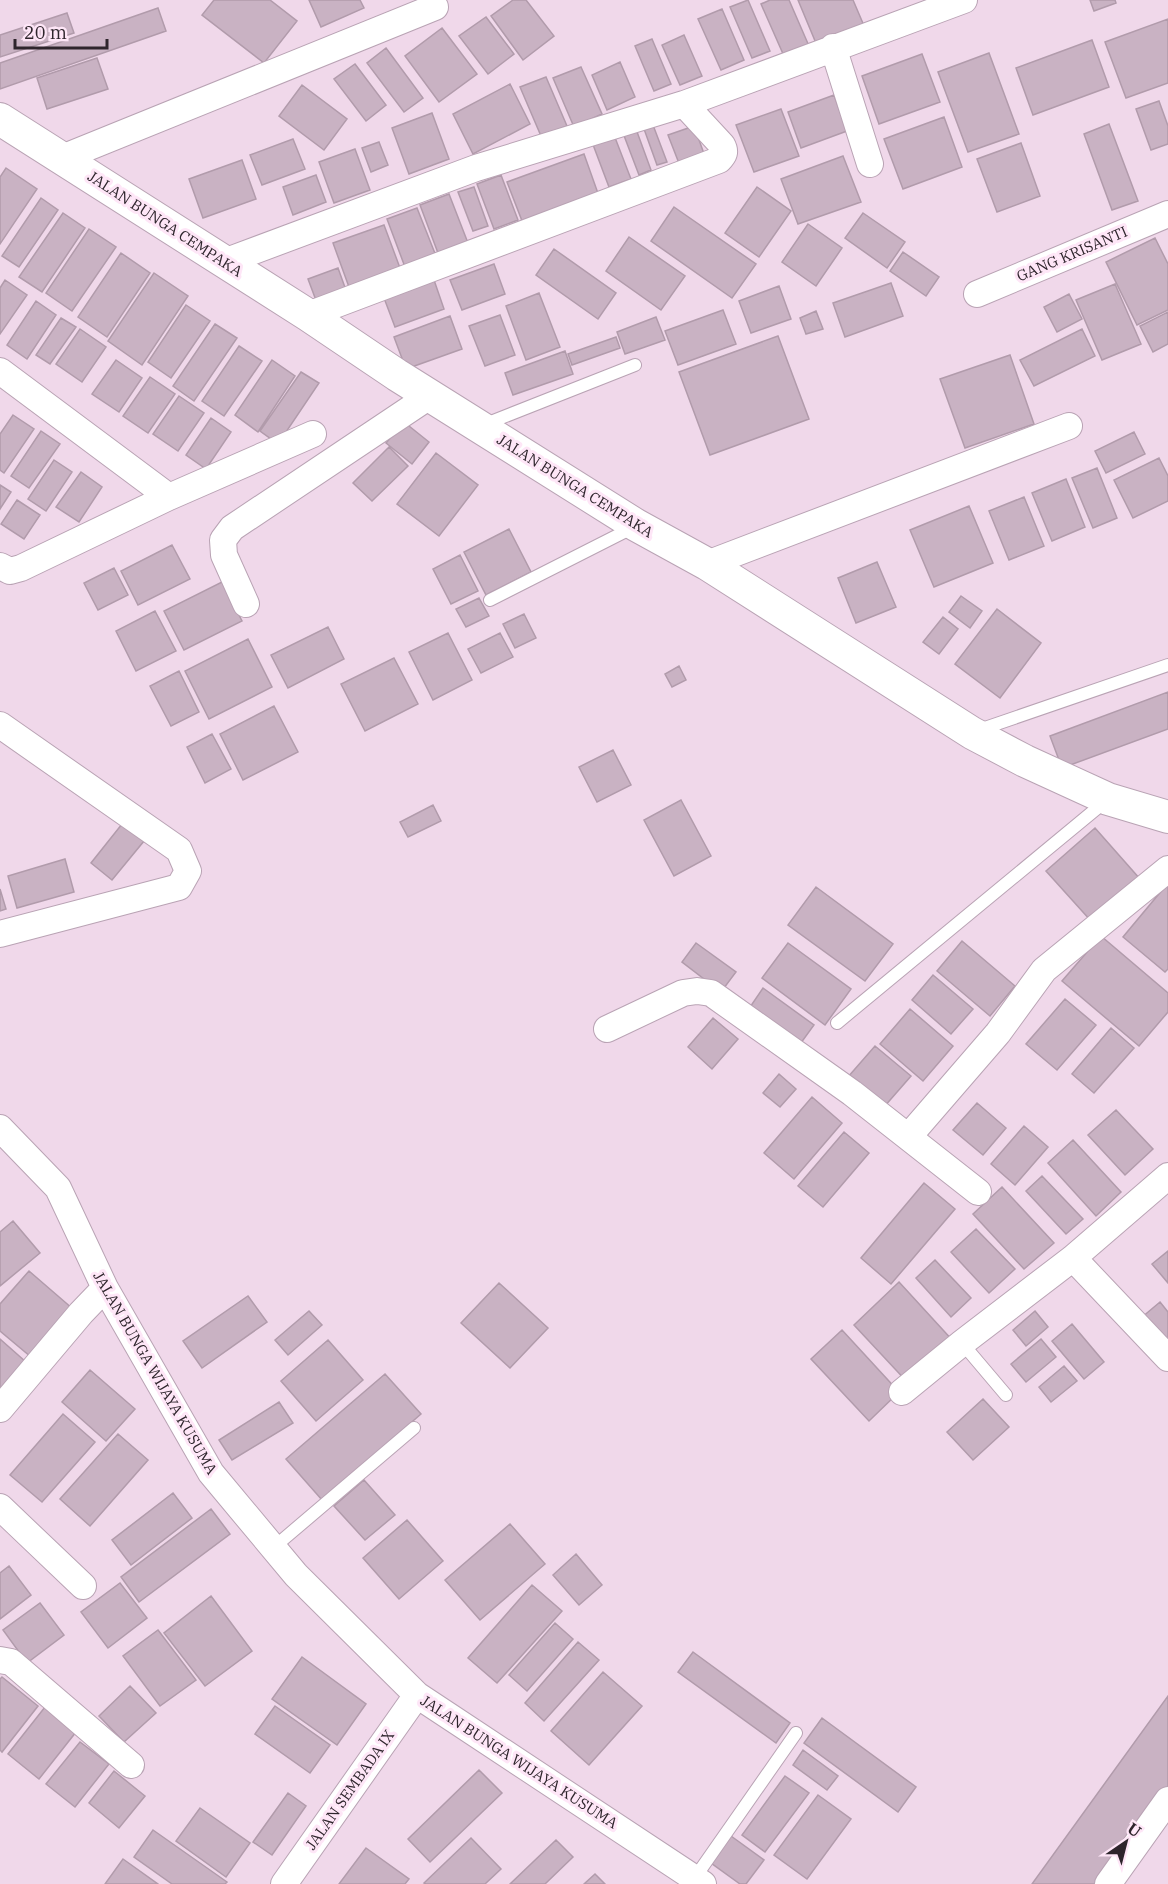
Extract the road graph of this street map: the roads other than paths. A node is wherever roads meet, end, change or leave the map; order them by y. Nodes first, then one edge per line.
1 (964, 0) edge
2 (435, 7) dead end
3 (833, 48) junction
4 (684, 104) junction
5 (0, 119) edge
6 (62, 158) junction
7 (870, 164) dead end
8 (1168, 214) edge
9 (224, 262) junction
10 (977, 294) dead end
11 (308, 315) junction
12 (635, 364) dead end
13 (0, 371) edge
14 (431, 395) junction
15 (479, 426) junction
16 (1069, 426) dead end
17 (313, 434) dead end
18 (169, 497) junction
19 (636, 525) junction
20 (706, 564) junction
21 (0, 566) edge
22 (490, 600) dead end
23 (246, 604) dead end
24 (1168, 665) edge
25 (0, 725) edge
26 (972, 733) junction
27 (1108, 799) junction
28 (1168, 817) edge
29 (1168, 869) edge
30 (0, 934) edge
31 (837, 1023) dead end
32 (607, 1029) dead end
33 (0, 1128) edge
34 (909, 1136) junction
35 (1168, 1176) edge
36 (978, 1192) dead end
37 (1073, 1258) junction
38 (105, 1288) junction
39 (962, 1343) junction
40 (1168, 1358) edge
41 (902, 1392) dead end
42 (1006, 1395) dead end
43 (0, 1409) edge
44 (414, 1428) dead end
45 (0, 1507) edge
46 (273, 1548) junction
47 (82, 1586) dead end
48 (0, 1660) edge
49 (417, 1695) junction
50 (796, 1733) dead end
51 (131, 1765) dead end
52 (1168, 1800) edge
53 (699, 1881) edge
54 (284, 1884) edge
55 (1108, 1884) edge

1 - 3 street
2 - 6 street
3 - 4 street
3 - 7 street
4 - 9 street
4 - 11 street
5 - 6 street, JALAN BUNGA CEMPAKA
6 - 9 street, JALAN BUNGA CEMPAKA
8 - 10 street, GANG KRISANTI
9 - 11 street, JALAN BUNGA CEMPAKA
11 - 14 street, JALAN BUNGA CEMPAKA
12 - 15 lane
13 - 18 street
14 - 15 street, JALAN BUNGA CEMPAKA
14 - 23 street
15 - 19 street, JALAN BUNGA CEMPAKA
16 - 20 street
17 - 18 street
18 - 21 street
19 - 20 street, JALAN BUNGA CEMPAKA
19 - 22 lane
20 - 26 street, JALAN BUNGA CEMPAKA
24 - 26 lane
25 - 30 street
26 - 27 street, JALAN BUNGA CEMPAKA
27 - 28 street, JALAN BUNGA CEMPAKA
27 - 31 lane
29 - 34 street
32 - 34 street
33 - 38 street, JALAN BUNGA WIJAYA KUSUMA
34 - 36 street
35 - 37 street
37 - 39 street
37 - 40 street
38 - 43 street
38 - 46 street, JALAN BUNGA WIJAYA KUSUMA
39 - 41 street
39 - 42 lane
44 - 46 lane
45 - 47 street
46 - 49 street, JALAN BUNGA WIJAYA KUSUMA
48 - 51 street
49 - 53 street, JALAN BUNGA WIJAYA KUSUMA
49 - 54 street, JALAN SEMBADA IX
50 - 53 lane
52 - 55 street

